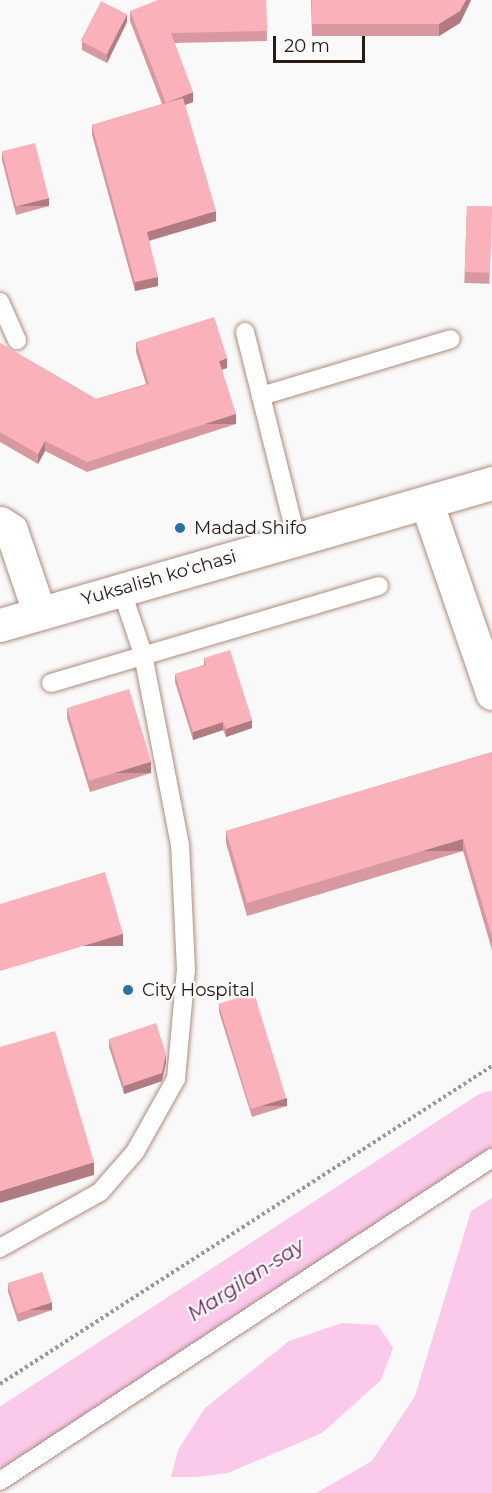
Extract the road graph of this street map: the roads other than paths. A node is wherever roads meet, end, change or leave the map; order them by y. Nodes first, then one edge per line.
1 (0, 302) edge
2 (245, 333) dead end
3 (451, 339) dead end
4 (16, 340) dead end
5 (261, 396) junction
6 (492, 483) edge
7 (427, 504) junction
8 (0, 523) edge
9 (297, 540) junction
10 (379, 586) dead end
11 (121, 589) junction
12 (39, 612) junction
13 (0, 625) edge
14 (143, 654) junction
15 (51, 683) dead end
16 (492, 693) edge
17 (492, 1158) edge
18 (0, 1248) edge
19 (0, 1481) edge

1 - 4 lane
2 - 5 lane
3 - 5 lane
5 - 9 lane
6 - 7 main road, Yuksalish koʻchasi
7 - 9 main road, Yuksalish koʻchasi
7 - 16 main road
8 - 12 main road
9 - 11 main road, Yuksalish koʻchasi
10 - 14 lane
11 - 12 main road, Yuksalish koʻchasi
11 - 14 lane
12 - 13 main road, Yuksalish koʻchasi
14 - 15 lane
14 - 18 lane
17 - 19 lane

